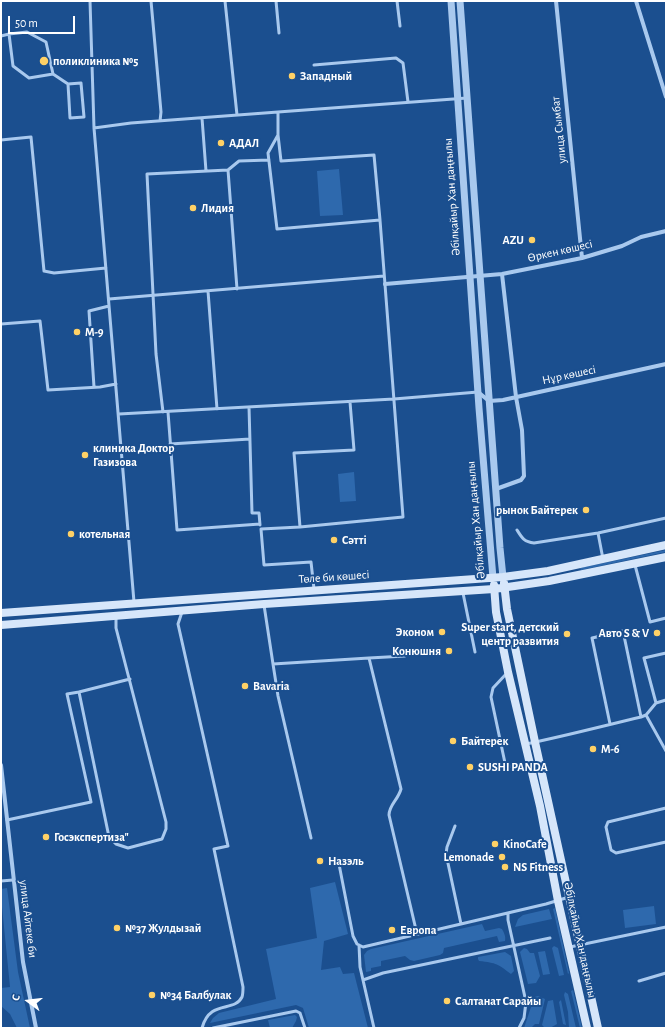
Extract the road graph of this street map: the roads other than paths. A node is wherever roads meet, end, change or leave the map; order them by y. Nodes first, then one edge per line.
1 (90, 1) edge
2 (151, 1) edge
3 (225, 1) edge
4 (276, 1) edge
5 (398, 1) edge
6 (451, 1) edge
7 (460, 1) edge
8 (556, 1) edge
9 (636, 1) edge
10 (400, 26) dead end
11 (279, 33) dead end
12 (9, 34) junction
13 (1, 36) edge
14 (314, 65) dead end
15 (53, 74) junction
16 (68, 84) junction
17 (666, 97) edge
18 (458, 98) junction
19 (467, 98) junction
20 (408, 102) junction
21 (278, 112) junction
22 (237, 115) junction
23 (202, 118) junction
24 (160, 121) junction
25 (94, 128) junction
26 (278, 135) junction
27 (1, 140) edge
28 (269, 160) junction
29 (228, 170) junction
30 (206, 171) junction
31 (380, 220) junction
32 (666, 231) edge
33 (582, 258) junction
34 (106, 268) junction
35 (502, 274) junction
36 (384, 276) junction
37 (470, 276) junction
38 (480, 276) junction
39 (385, 284) junction
40 (237, 289) junction
41 (208, 291) junction
42 (153, 295) junction
43 (108, 299) junction
44 (109, 306) junction
45 (1, 324) edge
46 (666, 364) edge
47 (116, 384) junction
48 (94, 387) junction
49 (478, 392) junction
50 (516, 397) junction
51 (394, 400) junction
52 (489, 401) junction
53 (350, 402) junction
54 (249, 407) junction
55 (217, 409) junction
56 (163, 412) junction
57 (168, 412) junction
58 (119, 414) junction
59 (250, 439) junction
60 (170, 444) junction
61 (496, 489) junction
62 (666, 518) edge
63 (260, 524) junction
64 (300, 527) junction
65 (260, 529) junction
66 (517, 530) dead end
67 (598, 532) junction
68 (666, 545) edge
69 (666, 557) edge
70 (603, 558) junction
71 (635, 563) junction
72 (503, 577) junction
73 (493, 578) junction
74 (505, 587) junction
75 (494, 589) junction
76 (314, 591) junction
77 (462, 591) junction
78 (134, 604) junction
79 (264, 604) junction
80 (182, 612) junction
81 (1, 613) edge
82 (116, 616) junction
83 (666, 618) edge
84 (1, 625) edge
85 (475, 652) dead end
86 (666, 653) edge
87 (405, 656) dead end
88 (369, 658) junction
89 (273, 664) junction
90 (508, 672) junction
91 (130, 680) junction
92 (79, 692) junction
93 (666, 700) edge
94 (656, 703) junction
95 (646, 715) junction
96 (642, 717) junction
97 (610, 724) junction
98 (535, 742) junction
99 (526, 744) junction
100 (666, 751) edge
101 (530, 763) junction
102 (1, 764) edge
103 (666, 808) edge
104 (7, 820) junction
105 (455, 826) dead end
106 (311, 838) dead end
107 (666, 842) edge
108 (338, 859) dead end
109 (13, 880) junction
110 (1, 881) edge
111 (570, 897) junction
112 (558, 901) junction
113 (508, 913) junction
114 (461, 924) junction
115 (666, 927) edge
116 (417, 934) junction
117 (550, 938) dead end
118 (359, 945) junction
119 (513, 945) junction
120 (580, 945) junction
121 (569, 948) junction
122 (666, 974) edge
123 (363, 980) junction
124 (639, 981) dead end
125 (36, 1028) edge
126 (202, 1028) edge
127 (214, 1028) edge
128 (304, 1028) edge
129 (374, 1028) edge
130 (519, 1028) edge
131 (587, 1028) edge
132 (598, 1028) edge

1 - 25 lane
2 - 24 lane
3 - 22 lane
4 - 11 lane
5 - 10 lane
6 - 18 street, Әбілқайыр Хан даңғылы
7 - 19 street, Әбілқайыр Хан даңғылы
8 - 33 street, улица Сымбат
9 - 17 street
12 - 13 lane
12 - 15 lane
12 - 15 lane
14 - 20 lane
15 - 16 lane
16 - 16 lane
18 - 19 lane
18 - 20 lane
18 - 37 street, Әбілқайыр Хан даңғылы
19 - 38 street, Әбілқайыр Хан даңғылы
20 - 21 lane
21 - 22 lane
21 - 26 lane
22 - 23 lane
23 - 24 lane
23 - 30 lane
24 - 25 lane
25 - 34 lane
26 - 28 lane
26 - 31 lane
27 - 34 lane
28 - 29 lane
28 - 31 lane
29 - 30 lane
29 - 40 lane
30 - 42 lane
31 - 36 lane
32 - 33 street, Өркен көшесі
33 - 35 street, Өркен көшесі
34 - 43 lane
35 - 38 street, Өркен көшесі
35 - 50 street
36 - 39 lane
36 - 40 lane
37 - 38 street, Өркен көшесі
37 - 39 street, Өркен көшесі
37 - 49 street, Әбілқайыр Хан даңғылы
38 - 52 street, Әбілқайыр Хан даңғылы
39 - 51 lane
40 - 41 lane
41 - 42 lane
41 - 55 lane
42 - 43 lane
42 - 56 lane
43 - 44 lane
44 - 47 lane
44 - 48 lane
45 - 48 lane
46 - 50 street, Нұр көшесі
47 - 48 lane
47 - 58 lane
49 - 51 lane
49 - 52 street
49 - 73 street, Әбілқайыр Хан даңғылы
50 - 52 street, Нұр көшесі
50 - 61 street
51 - 53 lane
51 - 64 lane
52 - 61 street, Әбілқайыр Хан даңғылы
53 - 54 lane
53 - 64 lane
54 - 55 lane
54 - 59 lane
55 - 57 lane
56 - 57 lane
56 - 58 lane
57 - 60 lane
58 - 78 lane
59 - 60 lane
59 - 63 lane
60 - 63 lane
61 - 72 street, Әбілқайыр Хан даңғылы
62 - 67 lane
63 - 65 lane
64 - 65 lane
65 - 76 lane
66 - 67 lane
67 - 70 lane
68 - 70 main road, Төле би көшесі
69 - 71 main road, Төле би көшесі
70 - 72 main road, Төле би көшесі
71 - 74 main road, Төле би көшесі
71 - 83 lane
72 - 73 main road, Төле би көшесі
72 - 74 main road, Әбілқайыр Хан даңғылы
73 - 75 main road, Әбілқайыр Хан даңғылы
73 - 76 main road, Төле би көшесі
74 - 75 main road, Төле би көшесі
74 - 98 main road, Әбілқайыр Хан даңғылы
75 - 77 main road, Төле би көшесі
75 - 90 main road, Әбілқайыр Хан даңғылы
76 - 78 main road, Төле би көшесі
77 - 79 main road, Төле би көшесі
77 - 85 lane
78 - 81 main road, Төле би көшесі
79 - 80 main road, Төле би көшесі
79 - 89 lane
80 - 82 main road, Төле би көшесі
80 - 126 lane
82 - 84 main road, Төле би көшесі
82 - 91 lane
86 - 94 lane
87 - 88 lane
88 - 89 lane
88 - 116 lane
89 - 106 lane
90 - 99 main road, Әбілқайыр Хан даңғылы
90 - 101 lane
91 - 92 lane
91 - 92 lane
92 - 104 lane
93 - 94 lane
94 - 95 lane
95 - 96 lane
95 - 100 lane
96 - 97 lane
96 - 97 lane
97 - 98 lane
98 - 99 lane
98 - 111 main road, Әбілқайыр Хан даңғылы
99 - 101 main road, Әбілқайыр Хан даңғылы
101 - 112 main road, Әбілқайыр Хан даңғылы
102 - 104 street, улица Айтеке би
103 - 107 lane
104 - 109 street, улица Айтеке би
105 - 114 lane
108 - 118 lane
109 - 110 lane
109 - 125 street, улица Айтеке би
111 - 112 lane
111 - 120 main road, Әбілқайыр Хан даңғылы
112 - 113 lane
112 - 121 main road, Әбілқайыр Хан даңғылы
113 - 114 lane
113 - 119 lane
114 - 116 lane
115 - 120 lane
116 - 118 lane
117 - 119 lane
118 - 123 lane
119 - 123 lane
119 - 130 lane
120 - 121 lane
120 - 132 main road, Әбілқайыр Хан даңғылы
121 - 131 main road, Әбілқайыр Хан даңғылы
122 - 124 lane
123 - 129 lane
127 - 128 lane

